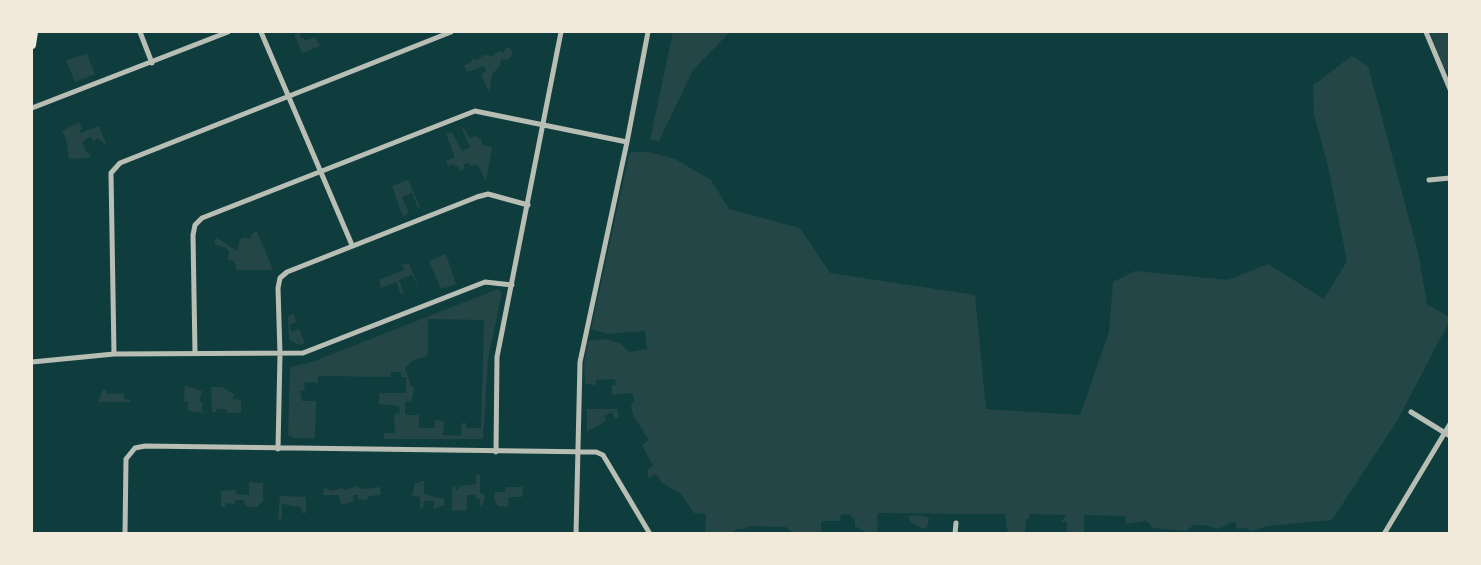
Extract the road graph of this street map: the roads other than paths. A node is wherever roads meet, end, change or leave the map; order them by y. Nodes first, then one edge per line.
1 (34, 32) edge
2 (140, 32) edge
3 (228, 32) edge
4 (261, 32) edge
5 (451, 32) edge
6 (561, 32) edge
7 (648, 32) edge
8 (1426, 32) edge
9 (32, 45) edge
10 (152, 63) junction
11 (1450, 89) edge
12 (290, 96) junction
13 (32, 108) edge
14 (544, 124) junction
15 (628, 142) junction
16 (320, 172) junction
17 (1450, 178) edge
18 (1429, 180) dead end
19 (528, 205) junction
20 (352, 245) junction
21 (512, 285) junction
22 (195, 353) junction
23 (114, 354) junction
24 (280, 354) junction
25 (32, 362) edge
26 (1410, 412) dead end
27 (1450, 424) edge
28 (1447, 434) edge
29 (278, 449) junction
30 (496, 452) junction
31 (577, 452) junction
32 (956, 523) dead end
33 (125, 534) edge
34 (576, 534) edge
35 (650, 534) edge
36 (956, 534) edge
37 (1384, 534) edge

1 - 9 main road
2 - 10 street
3 - 10 street
4 - 12 street
5 - 12 street
6 - 14 street
7 - 15 street
8 - 11 street
10 - 13 street
12 - 16 street
12 - 23 street
14 - 15 street
14 - 16 street
14 - 19 street
15 - 31 street
16 - 20 street
16 - 22 street
17 - 18 street
19 - 20 street
19 - 21 street
20 - 24 street
21 - 24 street
21 - 30 street
22 - 23 street
22 - 24 street
23 - 25 street
24 - 29 street
26 - 28 street
27 - 28 street
28 - 37 street
29 - 30 street
29 - 33 street
30 - 31 street
31 - 34 street
31 - 35 street
32 - 36 street

